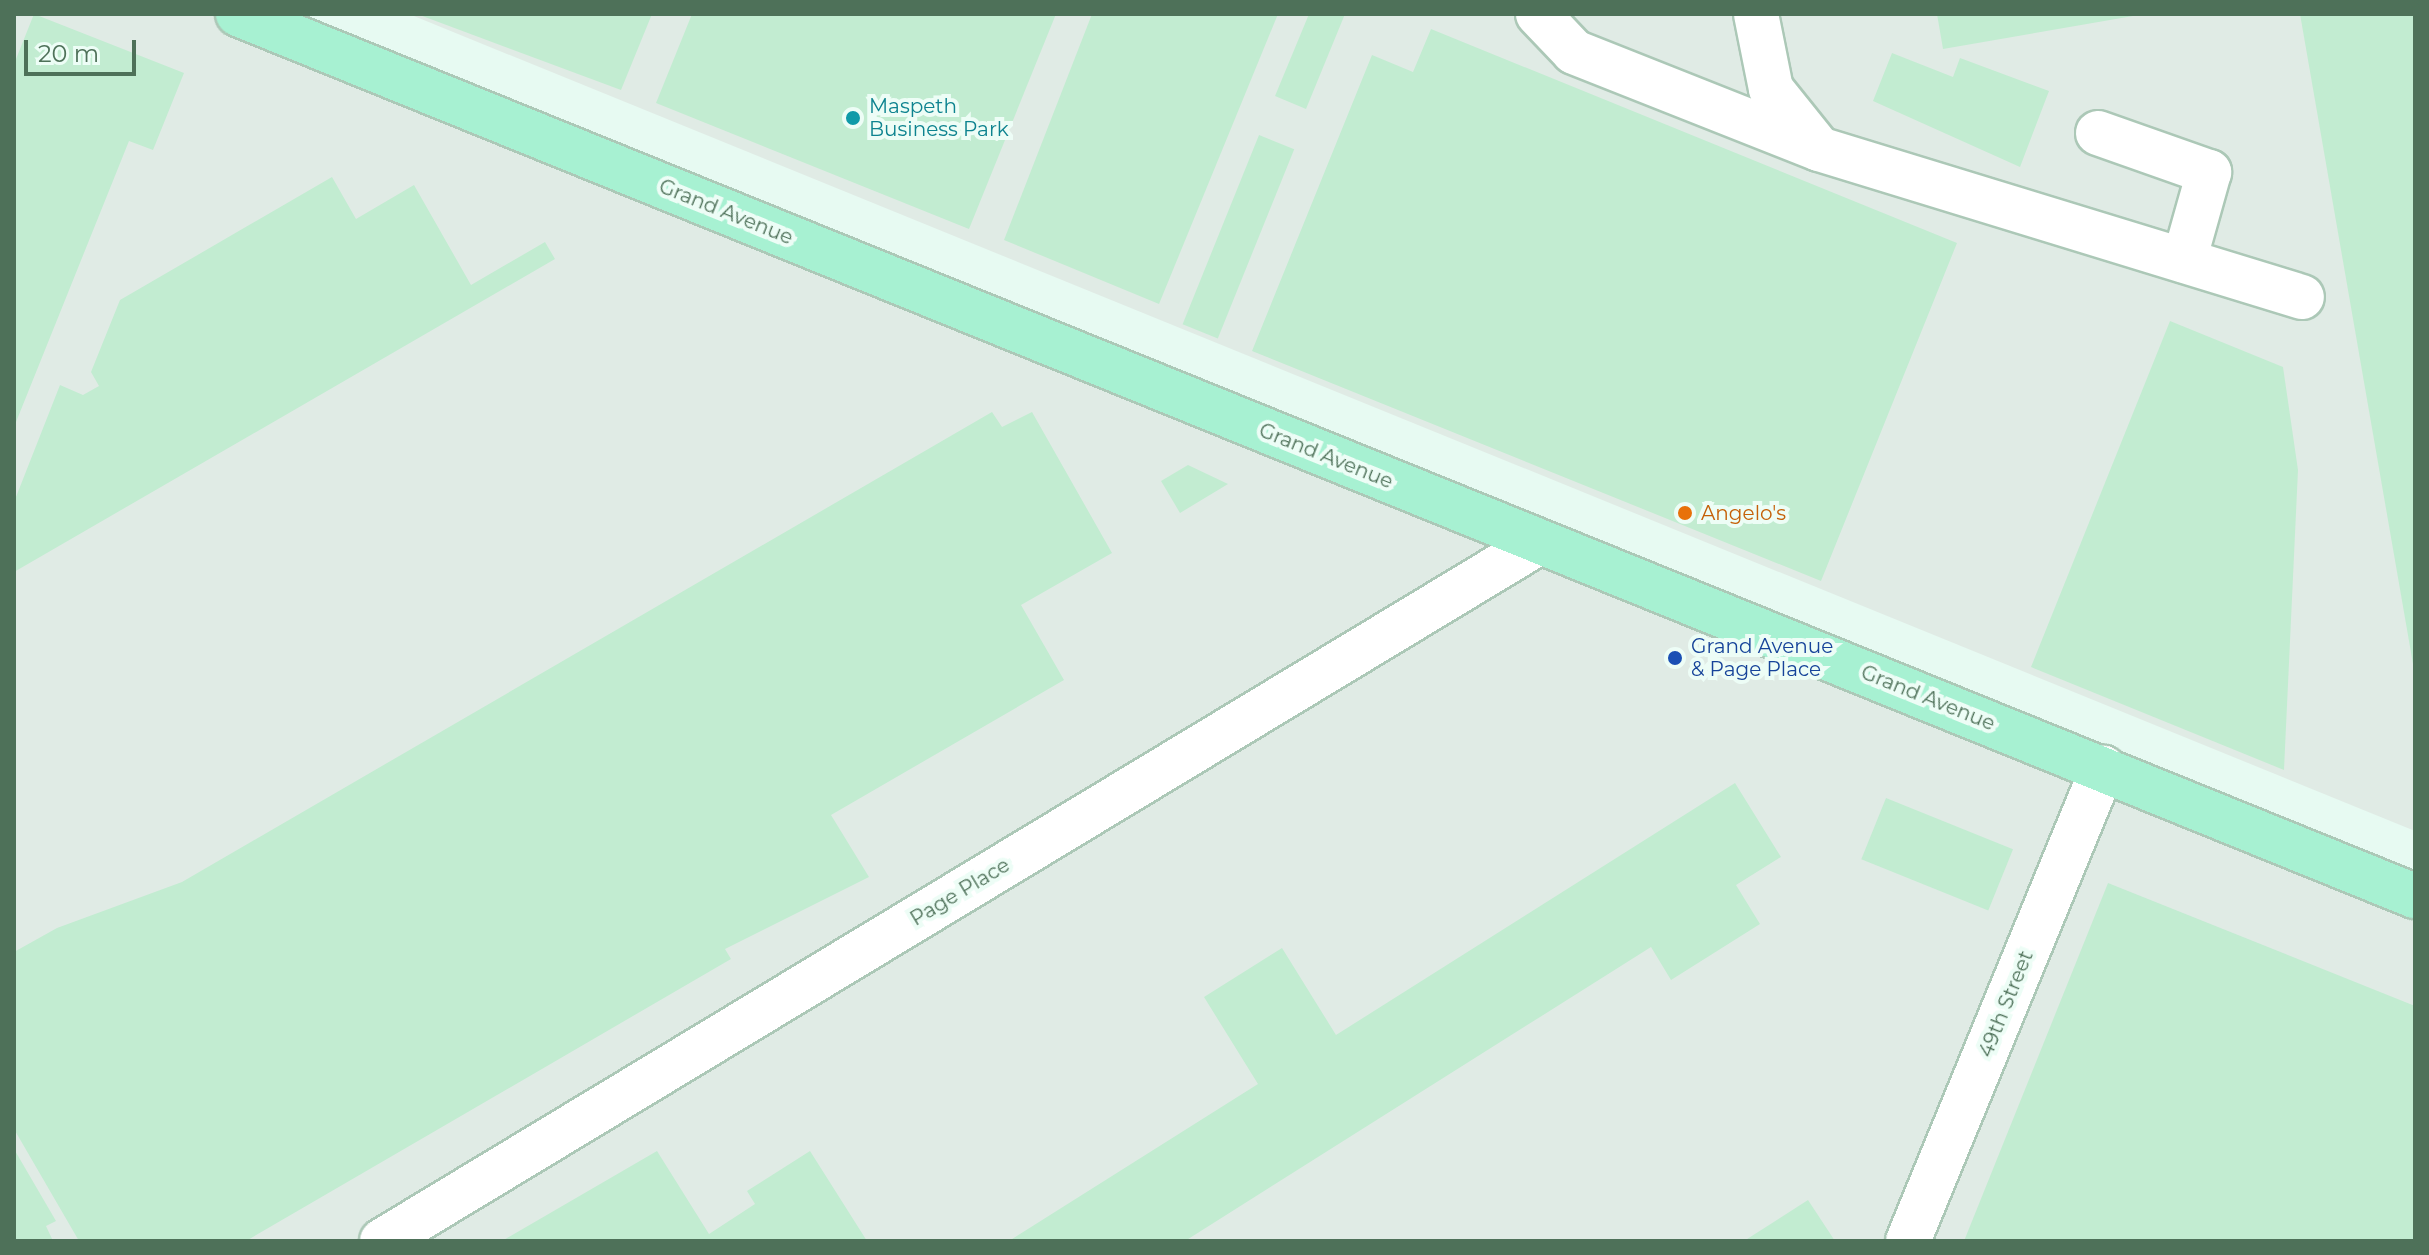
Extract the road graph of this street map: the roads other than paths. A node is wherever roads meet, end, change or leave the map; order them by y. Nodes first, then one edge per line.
1 (238, 14) edge
2 (1538, 14) edge
3 (1756, 14) edge
4 (2098, 133) dead end
5 (1819, 149) junction
6 (2184, 261) junction
7 (2302, 297) dead end
8 (1538, 543) junction
9 (2103, 768) junction
10 (2415, 896) edge
11 (382, 1241) edge
12 (1908, 1241) edge

1 - 8 main road, Grand Avenue
2 - 5 street
3 - 5 street
4 - 6 street
5 - 6 street
6 - 7 street
8 - 9 main road, Grand Avenue
8 - 11 street, Page Place
9 - 10 main road, Grand Avenue
9 - 12 street, 49th Street

